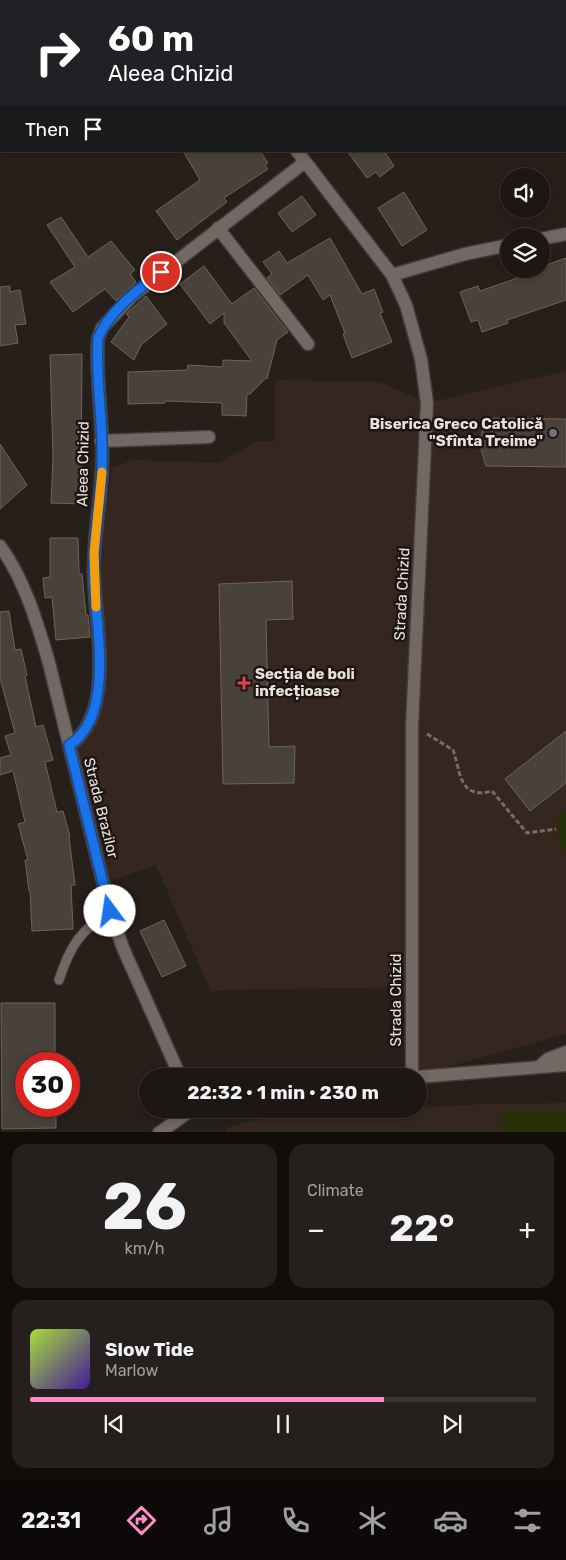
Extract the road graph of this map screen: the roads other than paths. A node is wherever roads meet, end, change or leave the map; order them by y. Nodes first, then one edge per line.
1 (298, 152) edge
2 (305, 162) junction
3 (218, 228) junction
4 (566, 234) edge
5 (550, 237) edge
6 (500, 247) edge
7 (392, 275) junction
8 (308, 344) dead end
9 (209, 437) dead end
10 (102, 441) junction
11 (0, 546) edge
12 (69, 745) junction
13 (110, 911) junction
14 (59, 980) dead end
15 (566, 1052) edge
16 (566, 1066) edge
17 (539, 1067) junction
18 (176, 1068) edge
19 (412, 1068) edge
20 (427, 1076) edge
21 (179, 1118) edge
22 (158, 1132) edge

1 - 2 street, Strada Chizid
2 - 3 street, Aleea Chizid
2 - 7 street, Strada Chizid
3 - 8 street
3 - 10 street, Aleea Chizid
4 - 5 street
6 - 7 street
7 - 19 street, Strada Chizid
9 - 10 street
10 - 12 street, Aleea Chizid
11 - 12 street, Strada Brazilor
12 - 13 street, Strada Brazilor
13 - 14 lane
13 - 18 street, Strada Brazilor
15 - 17 street
16 - 17 street
17 - 20 street
21 - 22 street

